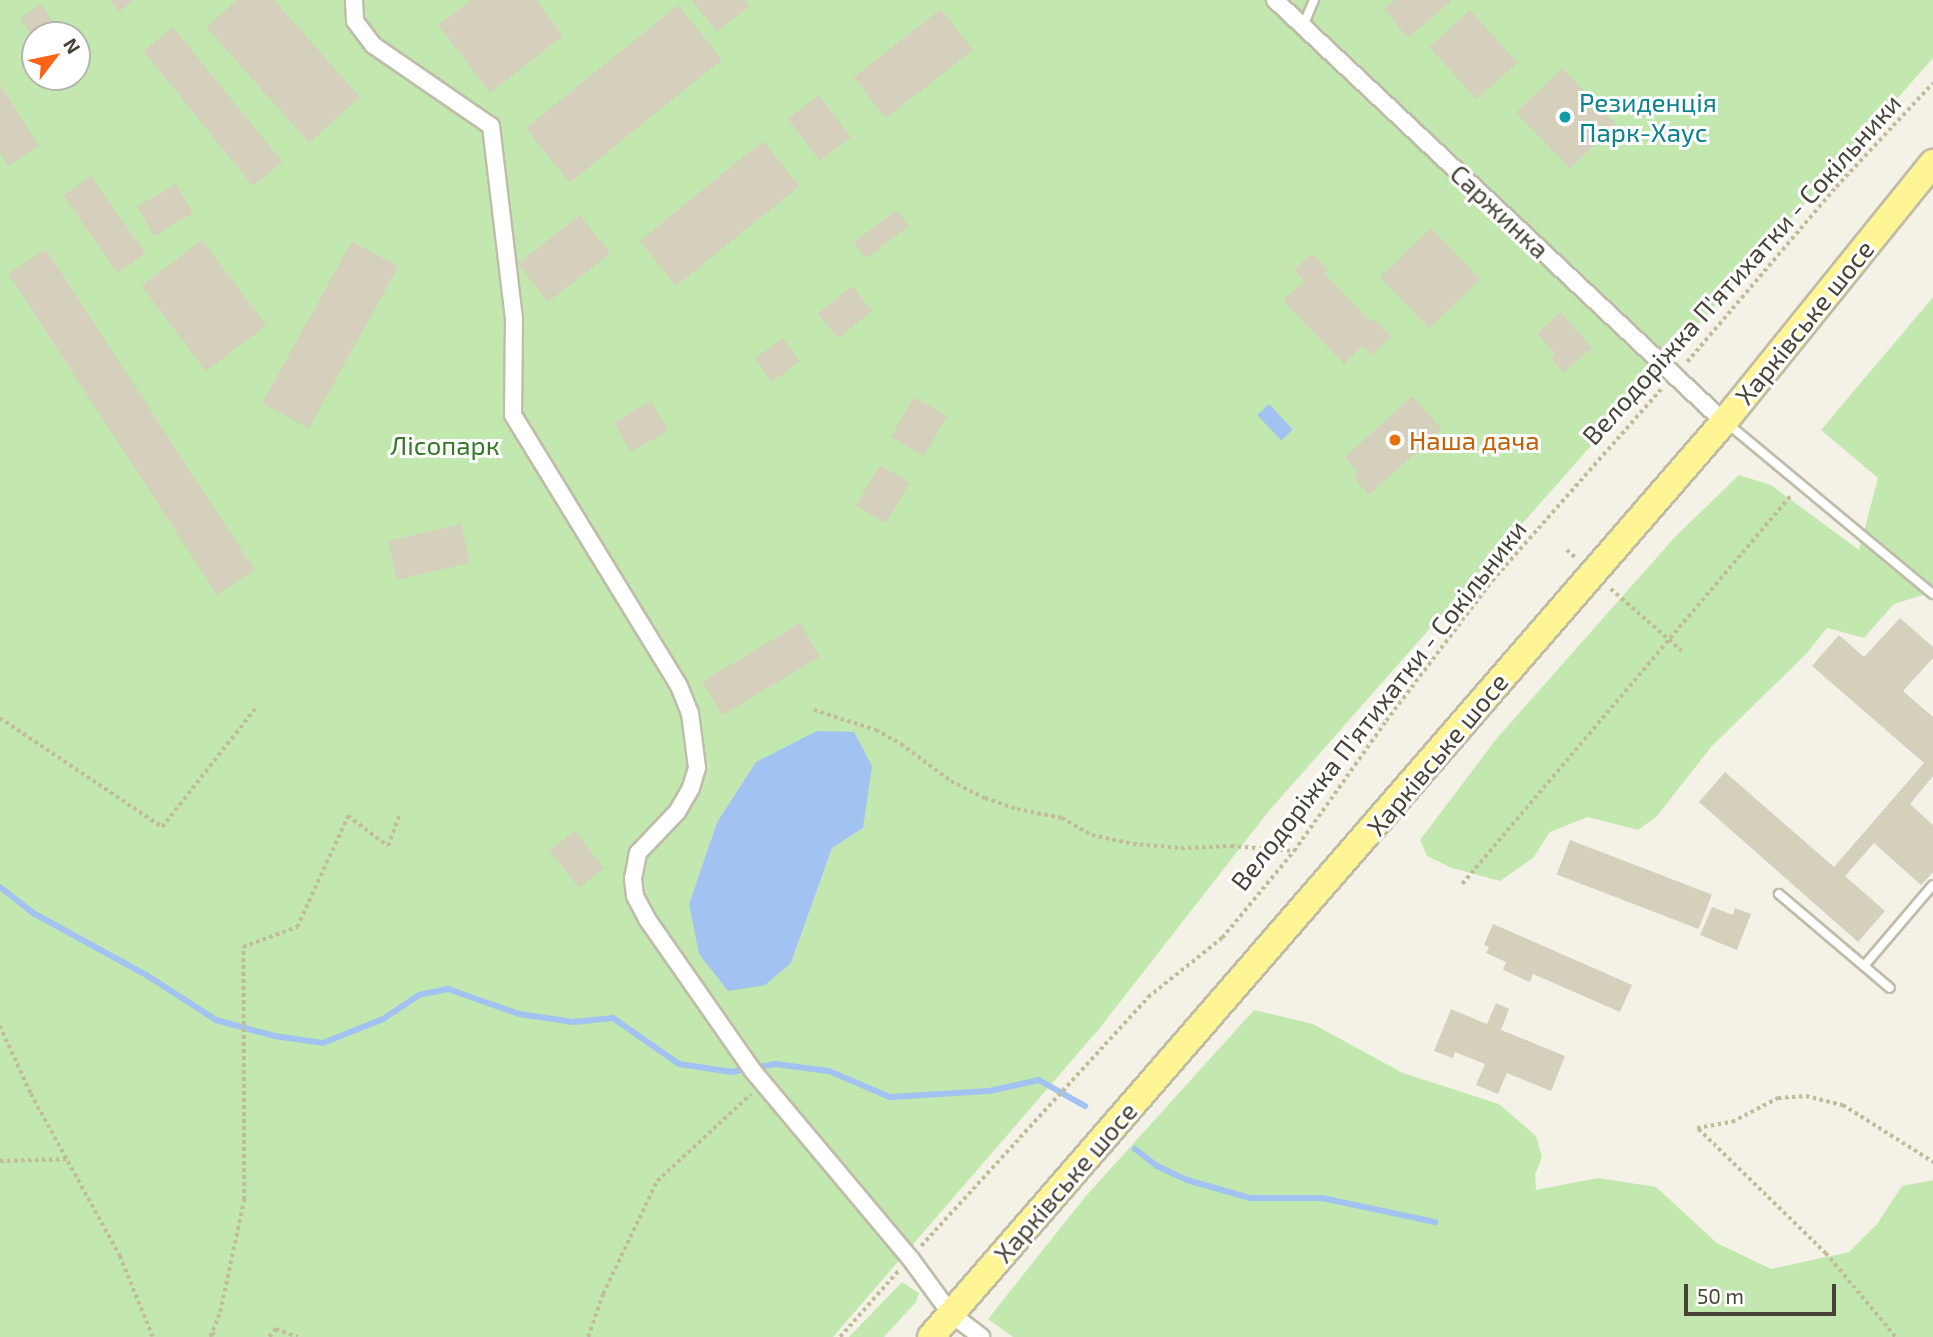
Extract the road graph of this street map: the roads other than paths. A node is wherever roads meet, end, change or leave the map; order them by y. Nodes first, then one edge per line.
1 (354, 0) edge
2 (1275, 0) edge
3 (1314, 0) edge
4 (1303, 26) junction
5 (1933, 163) edge
6 (1724, 422) junction
7 (1933, 594) edge
8 (1933, 885) edge
9 (1779, 894) dead end
10 (1864, 966) junction
11 (1890, 988) dead end
12 (951, 1314) junction
13 (931, 1337) edge
14 (981, 1337) edge

1 - 12 street
2 - 4 street, Саржинка
3 - 4 lane
4 - 6 street, Саржинка
5 - 6 main road, Харківське шосе
6 - 7 lane
6 - 12 main road, Харківське шосе
8 - 10 lane
9 - 10 lane
10 - 11 lane
12 - 13 main road, Харківське шосе
12 - 14 street

